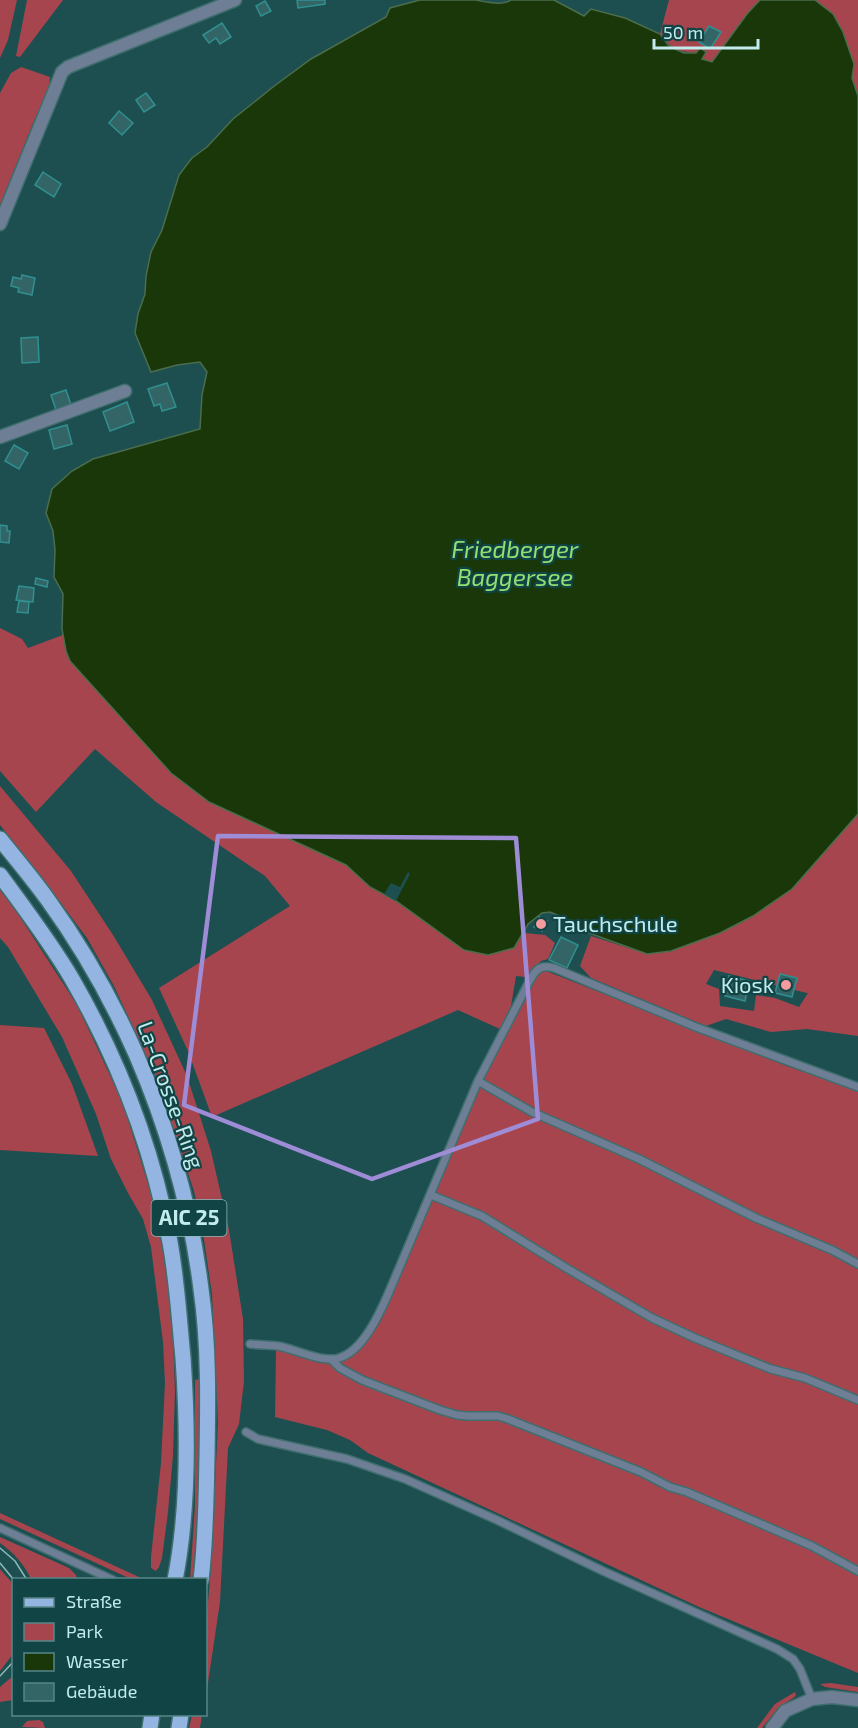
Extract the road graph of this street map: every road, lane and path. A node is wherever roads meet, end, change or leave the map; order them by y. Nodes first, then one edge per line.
1 (235, 0) edge
2 (0, 224) edge
3 (126, 391) dead end
4 (0, 437) edge
5 (0, 839) edge
6 (0, 875) edge
7 (478, 1081) junction
8 (858, 1087) edge
9 (431, 1195) junction
10 (858, 1264) edge
11 (250, 1344) dead end
12 (331, 1359) junction
13 (858, 1400) edge
14 (246, 1432) dead end
15 (0, 1528) edge
16 (858, 1571) edge
17 (109, 1578) edge
18 (176, 1578) edge
19 (201, 1578) edge
20 (812, 1699) junction
21 (858, 1700) edge
22 (772, 1728) edge

1 - 2 street
3 - 4 street
5 - 19 main road, La-Crosse-Ring / AIC 25
6 - 18 main road, La-Crosse-Ring / AIC 25
7 - 8 lane
7 - 9 lane
7 - 10 lane
9 - 12 lane
9 - 13 lane
11 - 12 lane
12 - 16 lane
14 - 20 lane
15 - 17 lane
20 - 21 street
20 - 22 street

